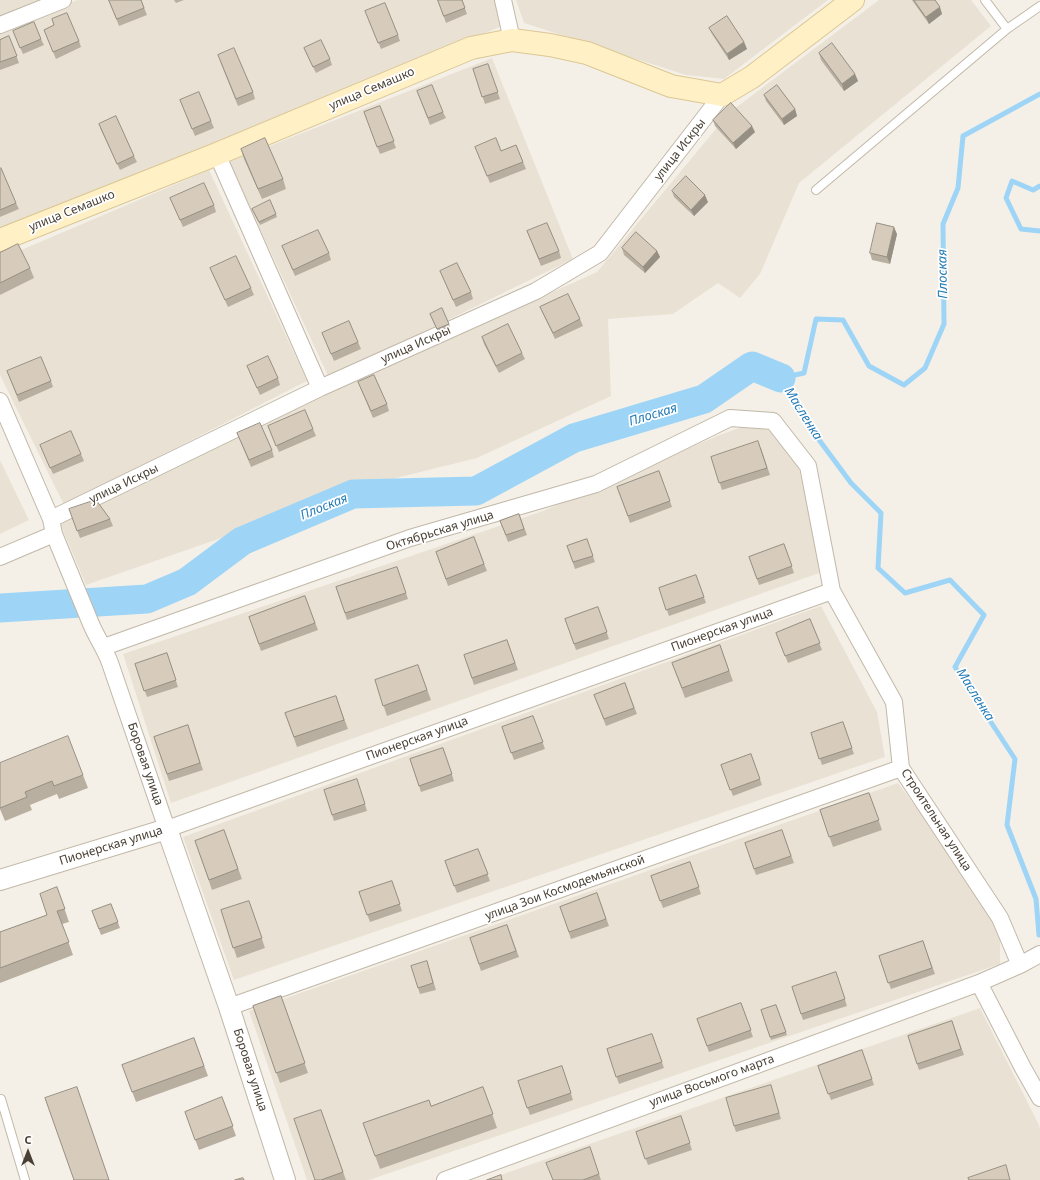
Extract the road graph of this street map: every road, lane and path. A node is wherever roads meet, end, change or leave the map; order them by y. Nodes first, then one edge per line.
1 (64, 0) edge
2 (503, 0) edge
3 (853, 0) edge
4 (985, 0) edge
5 (1040, 6) edge
6 (0, 25) edge
7 (1006, 29) junction
8 (512, 40) junction
9 (722, 95) junction
10 (217, 154) junction
11 (816, 190) dead end
12 (0, 240) edge
13 (320, 388) junction
14 (0, 401) edge
15 (773, 421) joint
16 (53, 527) junction
17 (0, 557) edge
18 (832, 591) junction
19 (104, 647) junction
20 (901, 768) junction
21 (167, 829) junction
22 (0, 880) edge
23 (1040, 954) edge
24 (1020, 965) junction
25 (979, 983) junction
26 (229, 1007) junction
27 (1040, 1098) edge
28 (0, 1100) edge
29 (25, 1180) edge
30 (285, 1180) edge
31 (445, 1180) edge

1 - 6 street
2 - 8 street
3 - 9 main road
4 - 7 lane
5 - 7 lane
7 - 11 lane
8 - 9 main road, улица Семашко
8 - 10 main road, улица Семашко
9 - 13 street, улица Искры
10 - 12 main road, улица Семашко
10 - 13 street
13 - 16 street, улица Искры
14 - 16 street, Боровая улица
15 - 18 street, Строительная улица
15 - 19 street, Октябрьская улица
16 - 17 street, улица Искры
16 - 19 street, Боровая улица
18 - 20 street, Строительная улица
18 - 21 street, Пионерская улица
19 - 21 street, Боровая улица
20 - 24 street, Строительная улица
20 - 26 street, улица Зои Космодемьянской
21 - 22 street, Пионерская улица
21 - 26 street, Боровая улица
23 - 24 street
24 - 25 street
25 - 27 street
25 - 31 street, улица Восьмого марта
26 - 30 street, Боровая улица
28 - 29 lane

